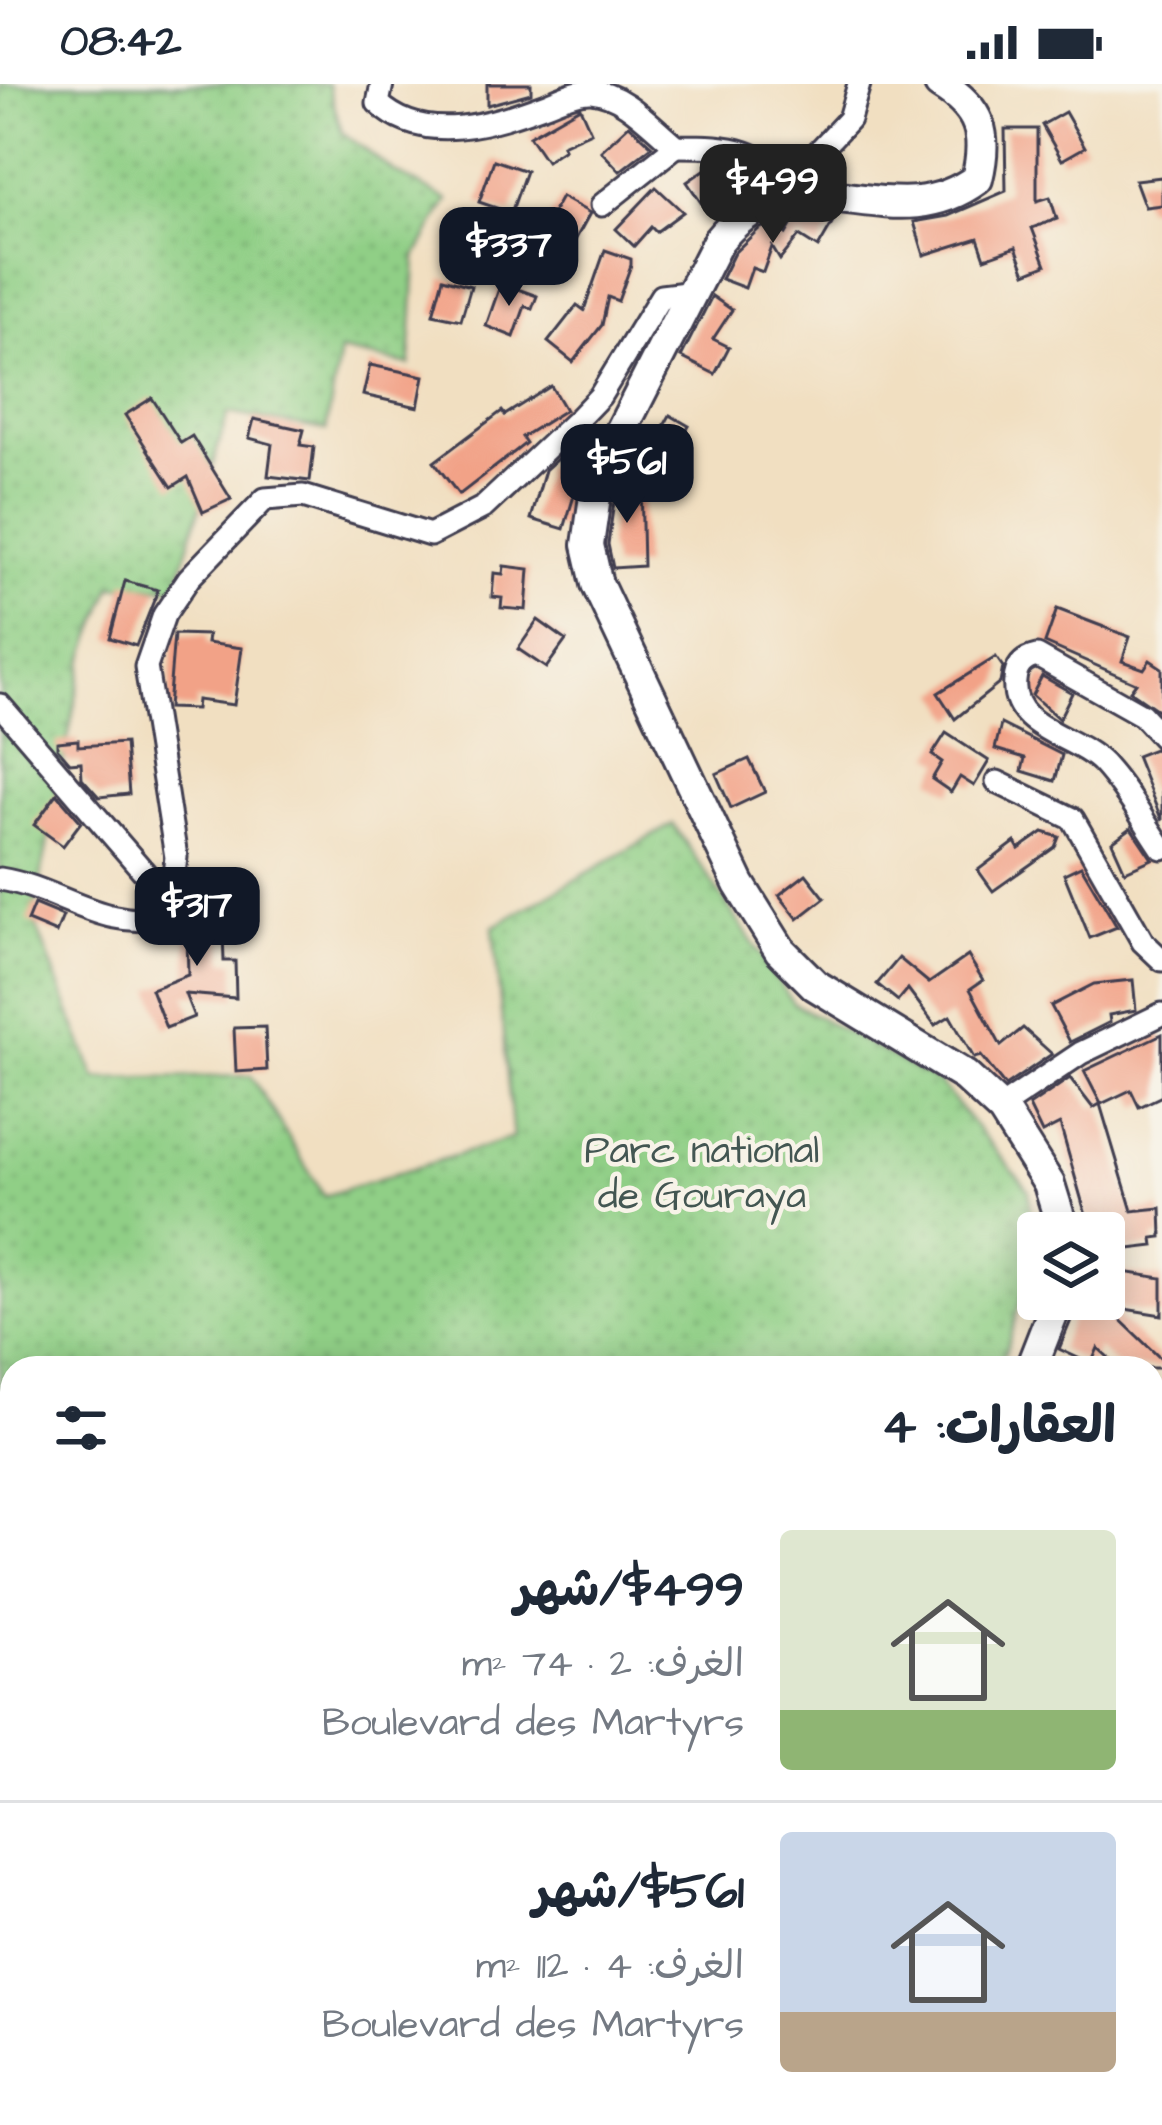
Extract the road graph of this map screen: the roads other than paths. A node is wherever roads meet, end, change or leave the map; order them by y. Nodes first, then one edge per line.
1 (382, 84) edge
2 (859, 84) edge
3 (940, 84) edge
4 (676, 146) junction
5 (795, 188) junction
6 (602, 205) dead end
7 (695, 292) junction
8 (0, 705) edge
9 (1162, 737) edge
10 (997, 782) dead end
11 (1162, 848) edge
12 (0, 879) edge
13 (170, 902) junction
14 (1162, 960) edge
15 (1162, 1014) edge
16 (1001, 1109) junction
17 (1058, 1212) edge
18 (1050, 1320) edge
19 (1036, 1356) edge

1 - 4 street
2 - 5 street
3 - 5 main road
4 - 5 street
4 - 6 street
5 - 7 main road
7 - 13 street
7 - 16 main road
8 - 13 street
9 - 11 street
10 - 14 street
12 - 13 street
15 - 16 street
16 - 17 main road
18 - 19 main road

